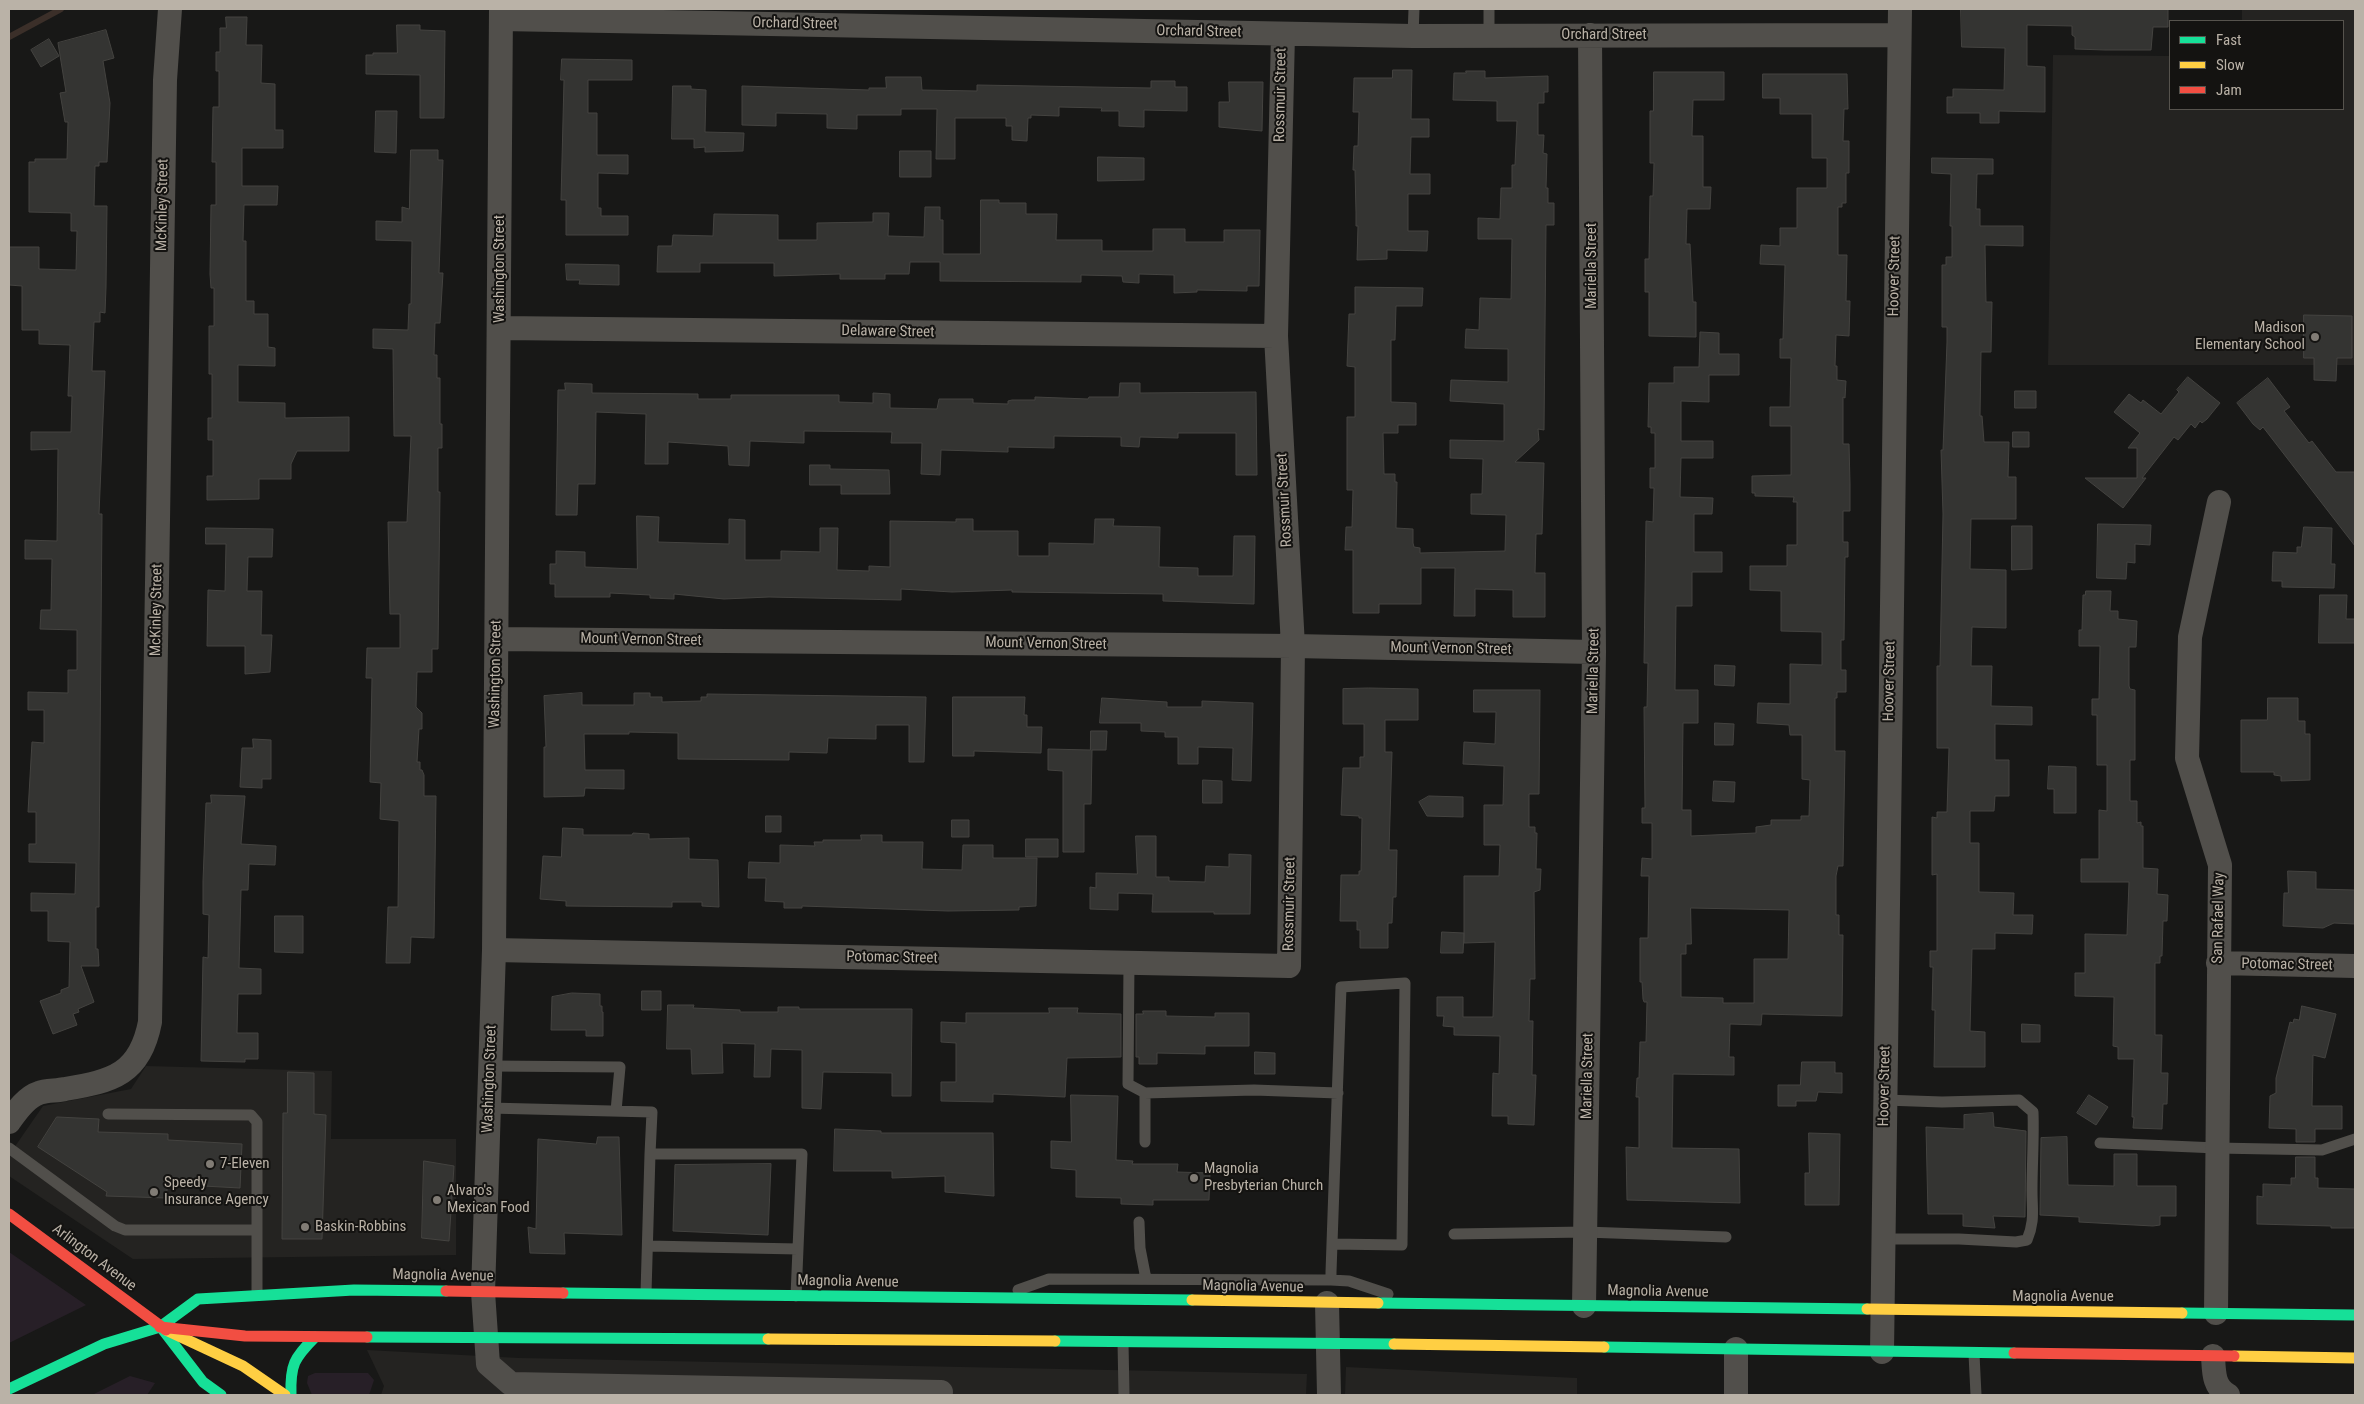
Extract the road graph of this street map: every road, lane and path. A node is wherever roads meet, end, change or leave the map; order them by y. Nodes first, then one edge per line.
1 (170, 9) edge
2 (1414, 9) edge
3 (1490, 9) edge
4 (1900, 9) edge
5 (501, 14) edge
6 (1283, 34) junction
7 (1898, 35) junction
8 (1413, 36) junction
9 (1489, 36) junction
10 (1590, 36) junction
11 (500, 328) junction
12 (1276, 336) junction
13 (2219, 502) dead end
14 (497, 639) junction
15 (1293, 646) junction
16 (1594, 652) junction
17 (494, 950) junction
18 (1129, 962) junction
19 (2218, 963) junction
20 (1290, 966) joint
21 (2355, 966) edge
22 (490, 1066) junction
23 (1145, 1093) junction
24 (1338, 1093) junction
25 (1885, 1100) junction
26 (489, 1108) junction
27 (616, 1111) junction
28 (108, 1114) dead end
29 (9, 1122) edge
30 (2355, 1138) edge
31 (1145, 1142) dead end
32 (2100, 1143) dead end
33 (9, 1148) edge
34 (2217, 1148) junction
35 (650, 1154) junction
36 (9, 1214) edge
37 (1139, 1222) dead end
38 (257, 1230) junction
39 (1585, 1232) junction
40 (1454, 1234) dead end
41 (1726, 1237) dead end
42 (1883, 1239) junction
43 (1332, 1244) junction
44 (648, 1246) junction
45 (798, 1250) junction
46 (1146, 1279) junction
47 (483, 1292) junction
48 (1329, 1292) junction
49 (257, 1294) junction
50 (646, 1294) junction
51 (796, 1296) junction
52 (995, 1299) junction
53 (1418, 1304) junction
54 (1584, 1306) junction
55 (1882, 1310) junction
56 (2216, 1313) junction
57 (2355, 1315) edge
58 (160, 1327) junction
59 (315, 1337) junction
60 (485, 1339) junction
61 (1123, 1342) junction
62 (1329, 1343) junction
63 (1736, 1349) junction
64 (1882, 1352) junction
65 (1974, 1354) junction
66 (2213, 1356) junction
67 (2355, 1358) edge
68 (9, 1389) edge
69 (604, 1390) edge
70 (629, 1391) edge
71 (941, 1392) dead end
72 (880, 1393) edge
73 (2222, 1394) edge
74 (222, 1395) edge
75 (285, 1395) edge
76 (291, 1395) edge
77 (1124, 1395) edge
78 (1329, 1395) edge
79 (1736, 1395) edge
80 (1976, 1395) edge

1 - 29 street, McKinley Street
2 - 8 lane
3 - 9 lane
4 - 7 street, Hoover Street
5 - 6 street, Orchard Street
5 - 11 street, Washington Street
6 - 8 street, Orchard Street
6 - 12 street, Rossmuir Street
7 - 10 street, Orchard Street
7 - 25 street, Hoover Street
8 - 9 street, Orchard Street
9 - 10 street, Orchard Street
10 - 16 street, Mariella Street
11 - 12 street, Delaware Street
11 - 14 street, Washington Street
12 - 15 street, Rossmuir Street
13 - 19 street, San Rafael Way
14 - 15 street, Mount Vernon Street
14 - 17 street, Washington Street
15 - 16 street, Mount Vernon Street
15 - 20 street, Rossmuir Street
16 - 39 street, Mariella Street
17 - 18 street, Potomac Street
17 - 22 street, Washington Street
18 - 20 street, Potomac Street
18 - 23 lane
19 - 21 street, Potomac Street
19 - 34 street, San Rafael Way
22 - 26 street, Washington Street
22 - 27 lane
23 - 24 lane
23 - 31 lane
24 - 43 lane
24 - 43 lane
25 - 42 street, Hoover Street
25 - 42 lane
26 - 27 lane
26 - 47 street, Washington Street
27 - 35 lane
28 - 38 lane
30 - 34 lane
32 - 34 lane
33 - 38 lane
34 - 56 street, San Rafael Way
35 - 44 lane
35 - 45 lane
36 - 58 main road, Arlington Avenue
37 - 46 lane
38 - 49 lane
39 - 40 lane
39 - 41 lane
39 - 54 street, Mariella Street
42 - 55 street, Hoover Street
43 - 48 lane
44 - 45 lane
44 - 50 lane
45 - 51 lane
46 - 48 lane
46 - 52 lane
47 - 49 main road, Magnolia Avenue
47 - 50 main road, Magnolia Avenue
47 - 60 street, Washington Street
48 - 52 main road, Magnolia Avenue
48 - 53 main road, Magnolia Avenue
48 - 53 lane
48 - 62 street
49 - 58 main road, Magnolia Avenue
50 - 51 main road, Magnolia Avenue
51 - 52 main road, Magnolia Avenue
53 - 54 main road, Magnolia Avenue
54 - 55 main road, Magnolia Avenue
55 - 56 main road, Magnolia Avenue
55 - 64 street, Hoover Street
56 - 57 main road, Magnolia Avenue
58 - 59 main road, Magnolia Avenue
58 - 68 main road, Magnolia Avenue
58 - 74 main road, Arlington Avenue
58 - 75 main road, Arlington Avenue
59 - 60 main road, Magnolia Avenue
59 - 76 main road
60 - 61 main road, Magnolia Avenue
60 - 69 street, Washington Street
61 - 62 main road, Magnolia Avenue
61 - 77 lane
62 - 63 main road, Magnolia Avenue
62 - 78 street
63 - 64 main road, Magnolia Avenue
63 - 79 street
64 - 65 main road, Magnolia Avenue
65 - 66 main road, Magnolia Avenue
65 - 80 lane
66 - 67 main road, Magnolia Avenue
66 - 73 street
69 - 70 street, Washington Street
70 - 72 street, Washington Street
71 - 72 street, Washington Street

